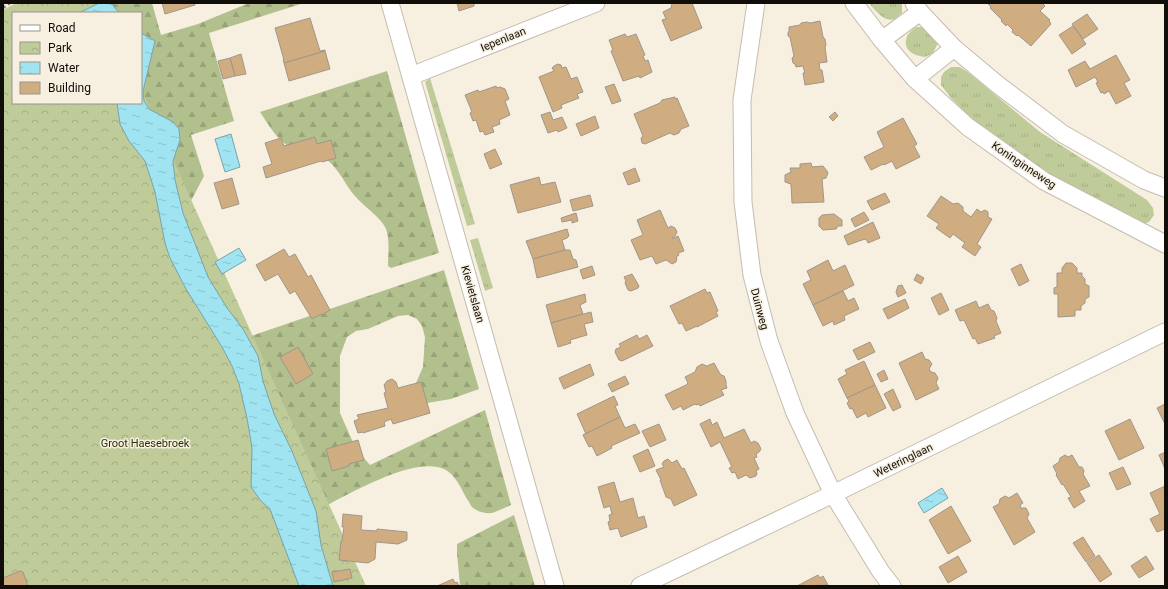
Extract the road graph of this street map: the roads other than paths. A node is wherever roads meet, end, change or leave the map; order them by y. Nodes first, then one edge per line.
1 (390, 3) edge
2 (596, 3) edge
3 (756, 3) edge
4 (854, 3) edge
5 (917, 8) edge
6 (882, 40) junction
7 (954, 48) junction
8 (411, 76) junction
9 (915, 79) junction
10 (1165, 188) edge
11 (1165, 244) edge
12 (1165, 332) edge
13 (833, 494) junction
14 (555, 586) edge
15 (640, 586) edge
16 (892, 586) edge

1 - 8 street, Kievietslaan
2 - 8 street, Iepenlaan
3 - 13 street, Duinweg
4 - 6 street, Koninginneweg
5 - 6 street
5 - 7 street
6 - 9 street, Koninginneweg
7 - 9 street
7 - 10 street
8 - 14 street, Kievietslaan
9 - 11 street, Koninginneweg
12 - 13 street, Weteringlaan
13 - 15 street, Weteringlaan
13 - 16 street, Duinweg

